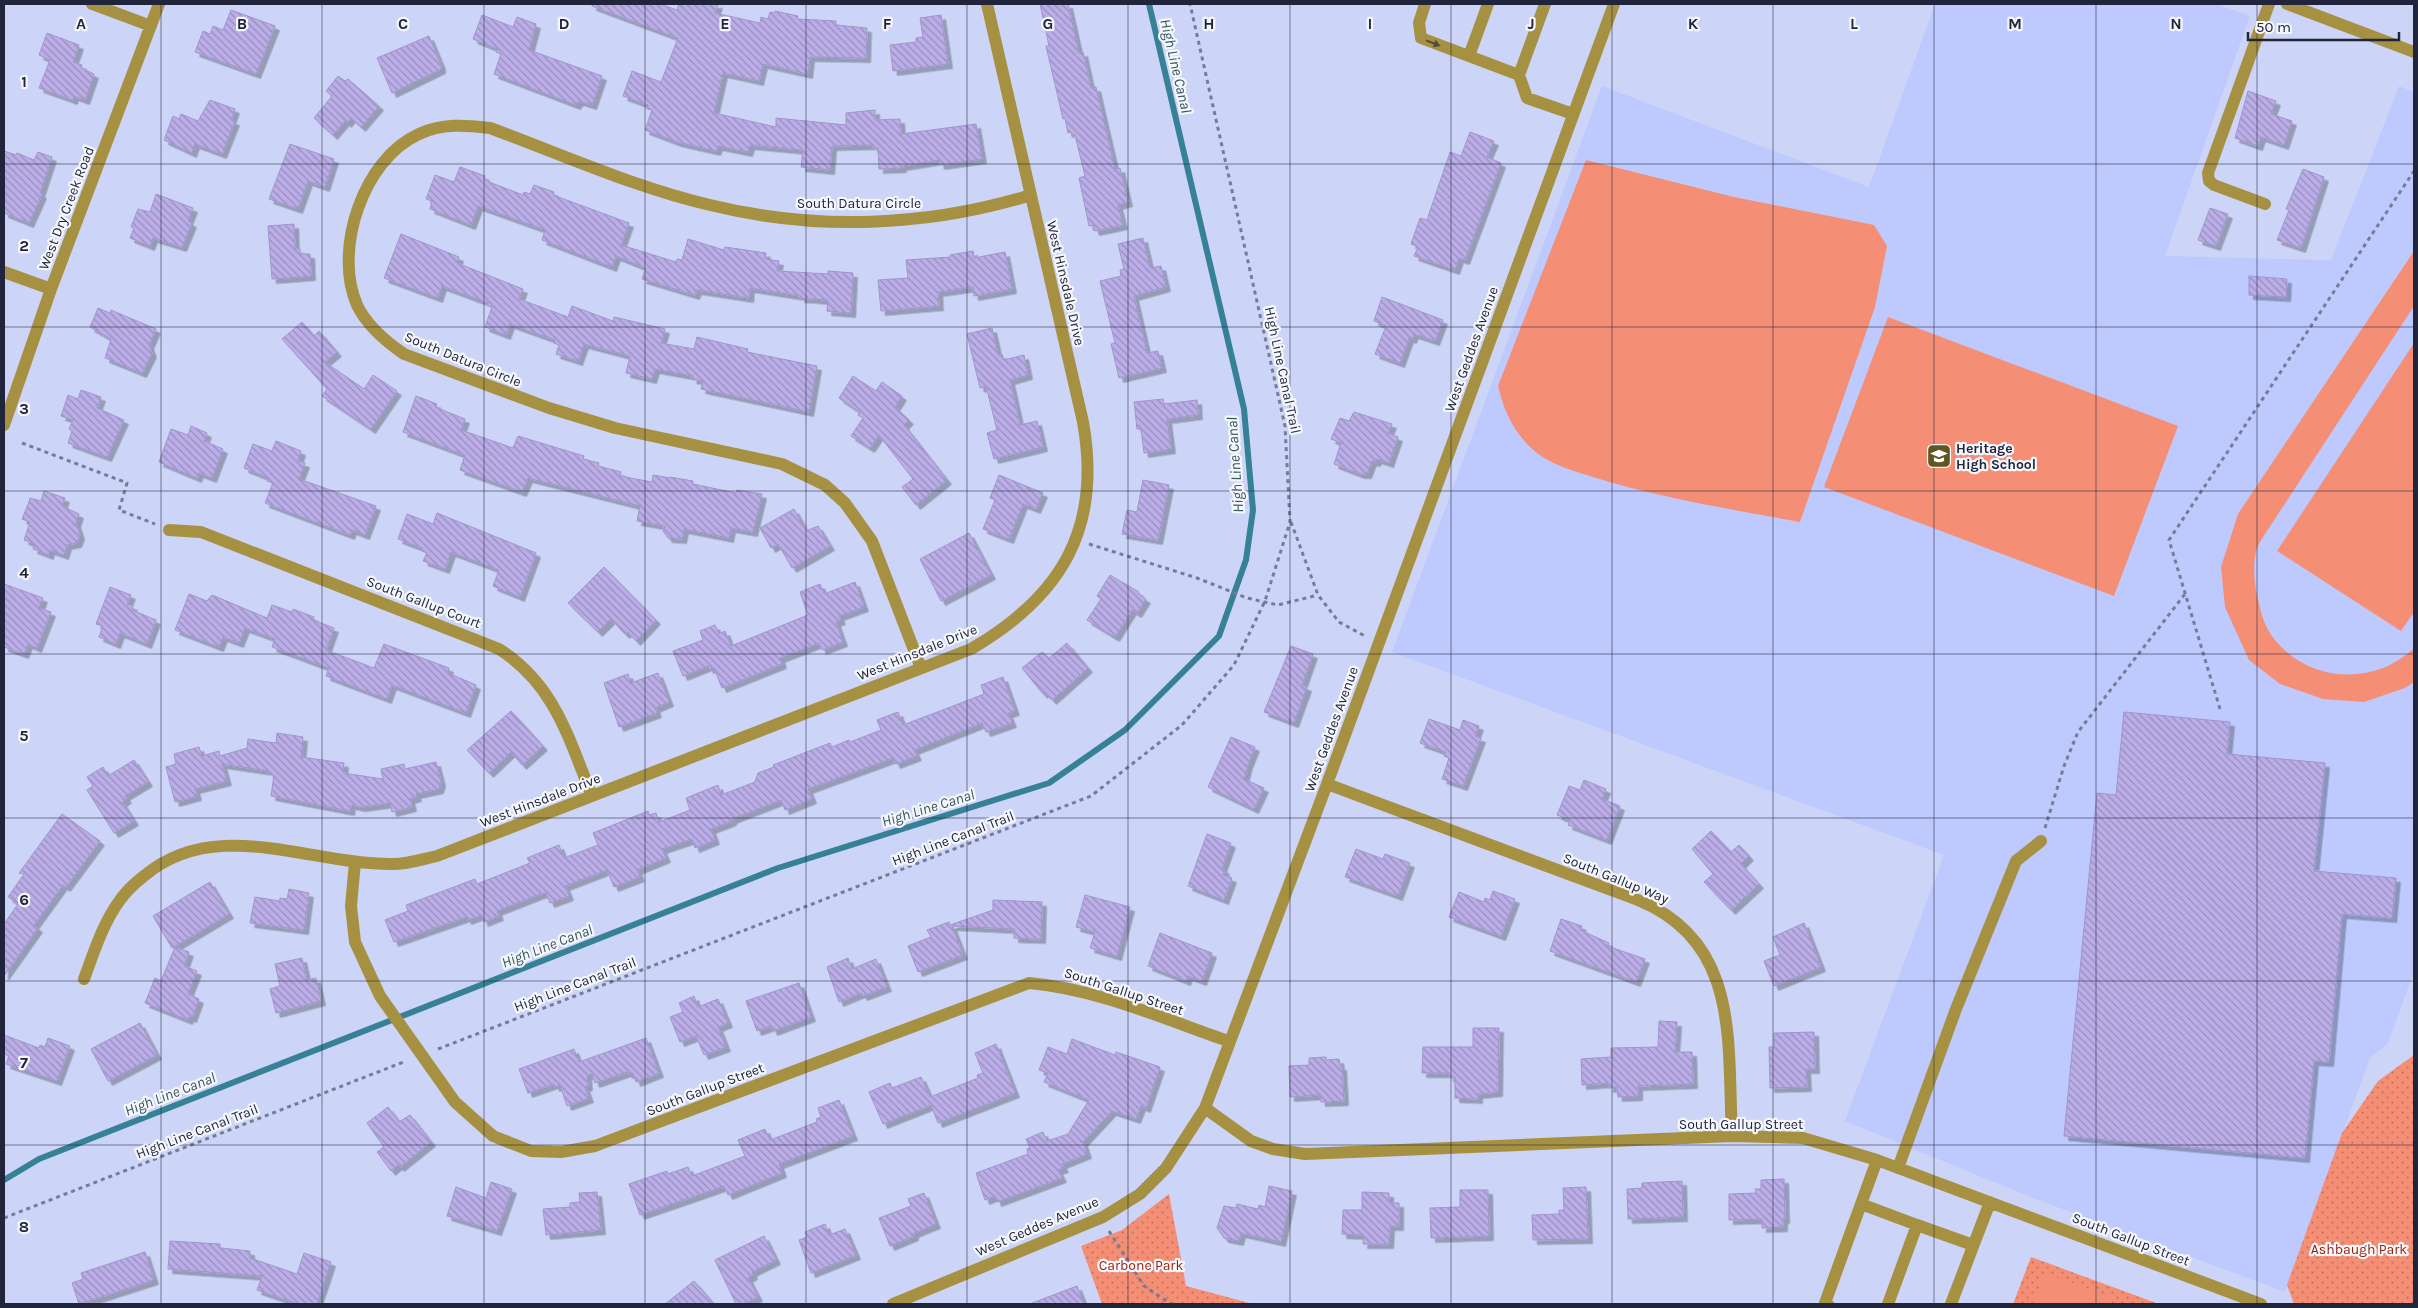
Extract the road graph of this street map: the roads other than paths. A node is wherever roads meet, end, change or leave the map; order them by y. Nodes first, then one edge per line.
1 (92, 4) edge
2 (159, 4) edge
3 (987, 4) edge
4 (1425, 4) edge
5 (1488, 4) edge
6 (1545, 4) edge
7 (1614, 4) edge
8 (2269, 4) edge
9 (2287, 4) edge
10 (151, 26) junction
11 (2414, 52) edge
12 (1469, 56) junction
13 (1519, 76) junction
14 (1573, 114) junction
15 (1031, 195) junction
16 (2265, 204) dead end
17 (4, 272) edge
18 (51, 289) junction
19 (4, 424) edge
20 (168, 530) road end
21 (921, 668) junction
22 (1327, 784) junction
23 (592, 796) junction
24 (2041, 841) road end
25 (355, 862) junction
26 (84, 978) dead end
27 (1228, 1041) junction
28 (1205, 1108) junction
29 (1732, 1136) junction
30 (1877, 1160) junction
31 (1898, 1168) junction
32 (1990, 1202) junction
33 (1861, 1204) junction
34 (1917, 1225) junction
35 (1973, 1245) junction
36 (893, 1304) edge
37 (1828, 1304) edge
38 (1888, 1304) edge
39 (1951, 1304) edge
40 (2261, 1304) edge

1 - 10 street
2 - 10 street, West Dry Creek Road
3 - 15 street, West Hinsdale Drive
4 -> 12 street
5 - 12 street
6 - 13 street
7 - 14 street, West Geddes Avenue
8 - 16 street
9 - 11 street
10 - 18 street, West Dry Creek Road
12 - 13 street
13 - 14 street
14 - 22 street, West Geddes Avenue
15 - 21 street, West Hinsdale Drive
15 - 21 street, South Datura Circle
17 - 18 street
18 - 19 street, West Dry Creek Road
20 - 23 street, South Gallup Court
21 - 23 street, West Hinsdale Drive
22 - 27 street, West Geddes Avenue
22 - 29 street, South Gallup Way
23 - 25 street, West Hinsdale Drive
24 - 31 street
25 - 26 street, West Hinsdale Drive
25 - 27 street, South Gallup Street
27 - 28 street, West Geddes Avenue
28 - 29 street, South Gallup Street
28 - 36 street, West Geddes Avenue
29 - 30 street, South Gallup Street
30 - 31 street, South Gallup Street
30 - 33 street
31 - 32 street, South Gallup Street
32 - 35 street
32 - 40 street, South Gallup Street
33 - 34 street
33 - 37 street
34 - 35 street
34 - 38 street
35 - 39 street

